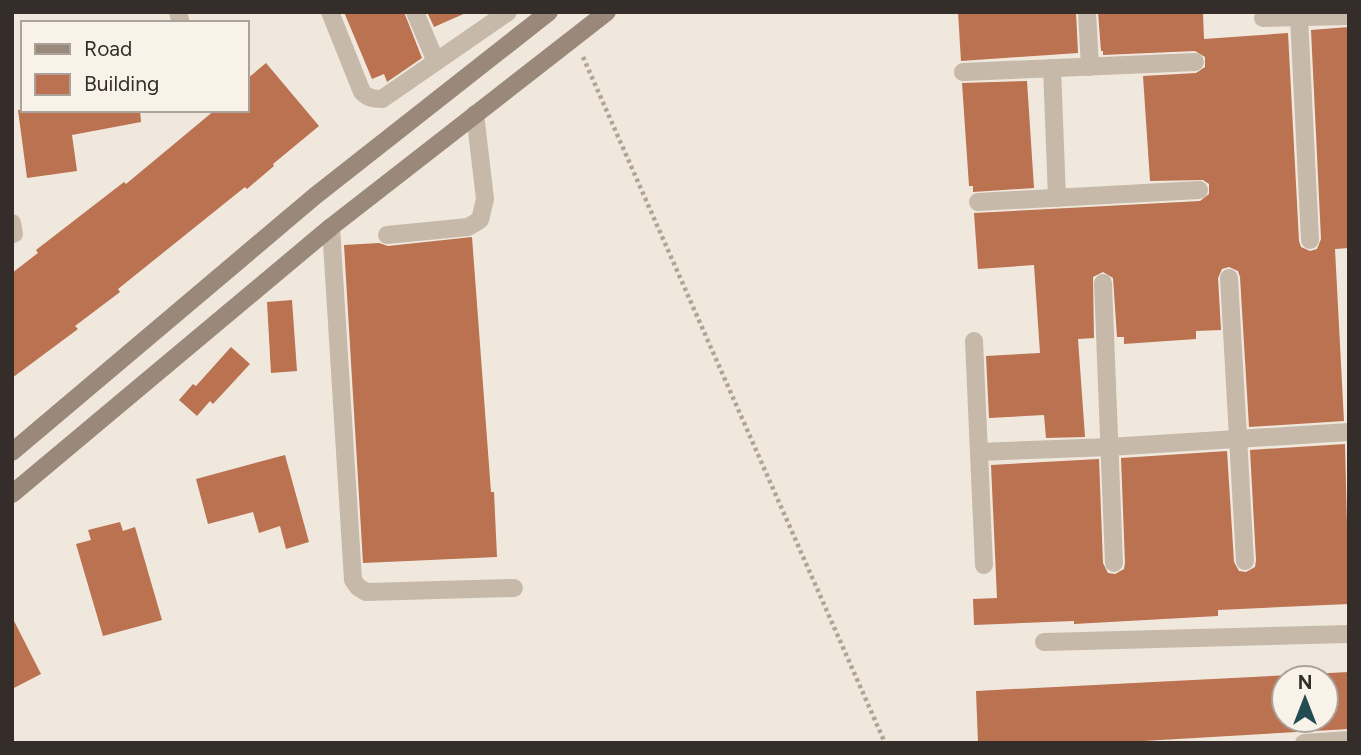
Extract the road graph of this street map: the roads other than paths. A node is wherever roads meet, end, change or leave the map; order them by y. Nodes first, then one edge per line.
1 (330, 12) edge
2 (415, 12) edge
3 (508, 12) edge
4 (549, 12) edge
5 (607, 12) edge
6 (1087, 12) edge
7 (1349, 16) edge
8 (1299, 17) junction
9 (1263, 18) dead end
10 (436, 62) junction
11 (1195, 62) dead end
12 (1090, 67) junction
13 (1052, 68) junction
14 (963, 72) dead end
15 (475, 114) junction
16 (1199, 190) dead end
17 (1057, 198) junction
18 (978, 202) dead end
19 (331, 227) junction
20 (387, 235) dead end
21 (1310, 240) dead end
22 (1229, 278) dead end
23 (1102, 283) dead end
24 (974, 341) dead end
25 (1349, 432) edge
26 (1238, 440) junction
27 (1109, 447) junction
28 (12, 452) edge
29 (979, 452) junction
30 (12, 494) edge
31 (1245, 561) dead end
32 (1114, 563) dead end
33 (984, 565) dead end
34 (514, 588) dead end
35 (1349, 634) edge
36 (1044, 642) dead end
37 (1349, 740) edge
38 (1304, 743) edge

1 - 10 street
2 - 10 street
3 - 10 street
4 - 28 street
5 - 15 street
6 - 12 street
7 - 8 street
8 - 9 street
8 - 21 street
11 - 12 street
12 - 13 street
13 - 14 street
13 - 17 street
15 - 19 street
15 - 20 street
16 - 17 street
17 - 18 street
19 - 30 street
19 - 34 street
22 - 26 street
23 - 27 street
24 - 29 street
25 - 26 street
26 - 27 street
26 - 31 street
27 - 29 street
27 - 32 street
29 - 33 street
35 - 36 street
37 - 38 street

